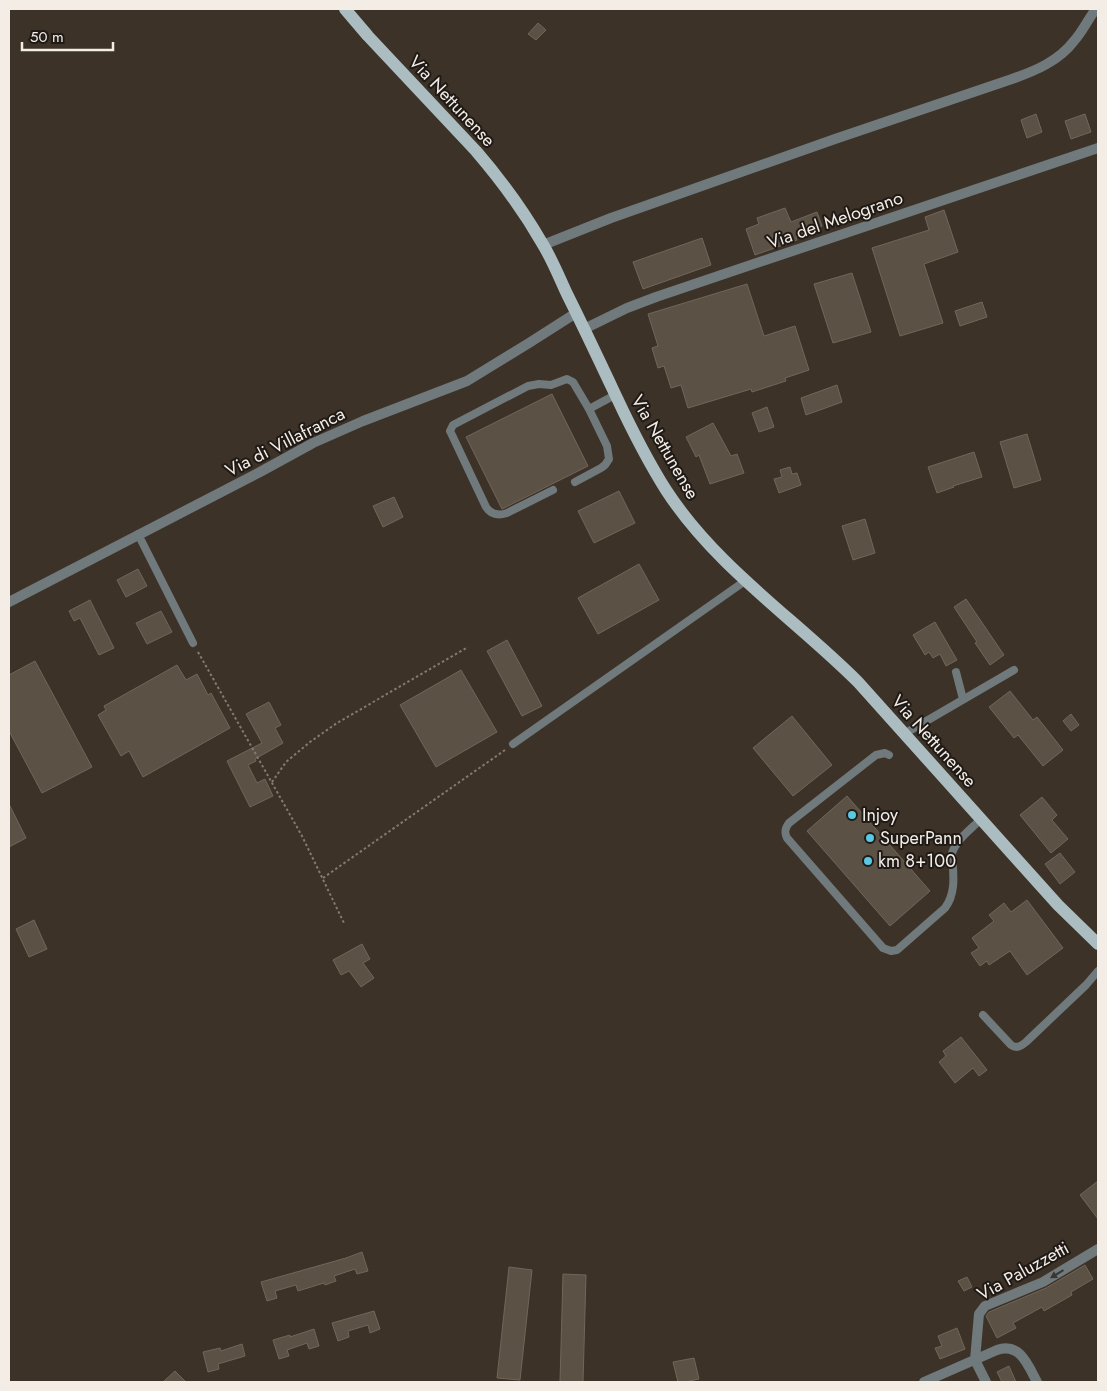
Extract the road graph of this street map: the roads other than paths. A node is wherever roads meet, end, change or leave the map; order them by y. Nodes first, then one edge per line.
1 (345, 9) edge
2 (1096, 9) edge
3 (1098, 148) edge
4 (544, 245) junction
5 (576, 312) junction
6 (584, 329) junction
7 (615, 394) junction
8 (589, 409) junction
9 (575, 482) dead end
10 (553, 490) dead end
11 (138, 534) junction
12 (745, 580) junction
13 (9, 602) edge
14 (193, 643) road end
15 (1014, 670) dead end
16 (956, 672) dead end
17 (963, 699) junction
18 (904, 734) junction
19 (513, 744) road end
20 (889, 755) dead end
21 (981, 819) junction
22 (1098, 944) edge
23 (1098, 971) edge
24 (983, 1015) dead end
25 (1098, 1249) edge
26 (975, 1360) junction
27 (924, 1382) edge
28 (986, 1382) edge
29 (1037, 1382) edge

1 - 4 main road, Via Nettunense
2 - 4 street
3 - 6 street, Via del Melograno
4 - 5 main road, Via Nettunense
5 - 6 main road, Via Nettunense
5 - 11 street, Via di Villafranca
6 - 7 main road, Via Nettunense
7 - 8 lane
7 - 12 main road, Via Nettunense
8 - 9 lane
8 - 10 lane
11 - 13 street, Via di Villafranca
11 - 14 lane
12 - 18 main road, Via Nettunense
12 - 19 lane
15 - 17 lane
16 - 17 lane
17 - 18 lane
18 - 21 main road, Via Nettunense
20 - 21 lane
21 - 22 main road, Via Nettunense
23 - 24 lane
25 -> 26 street, Via Paluzzetti
26 - 27 street
26 - 28 street
26 - 29 street

